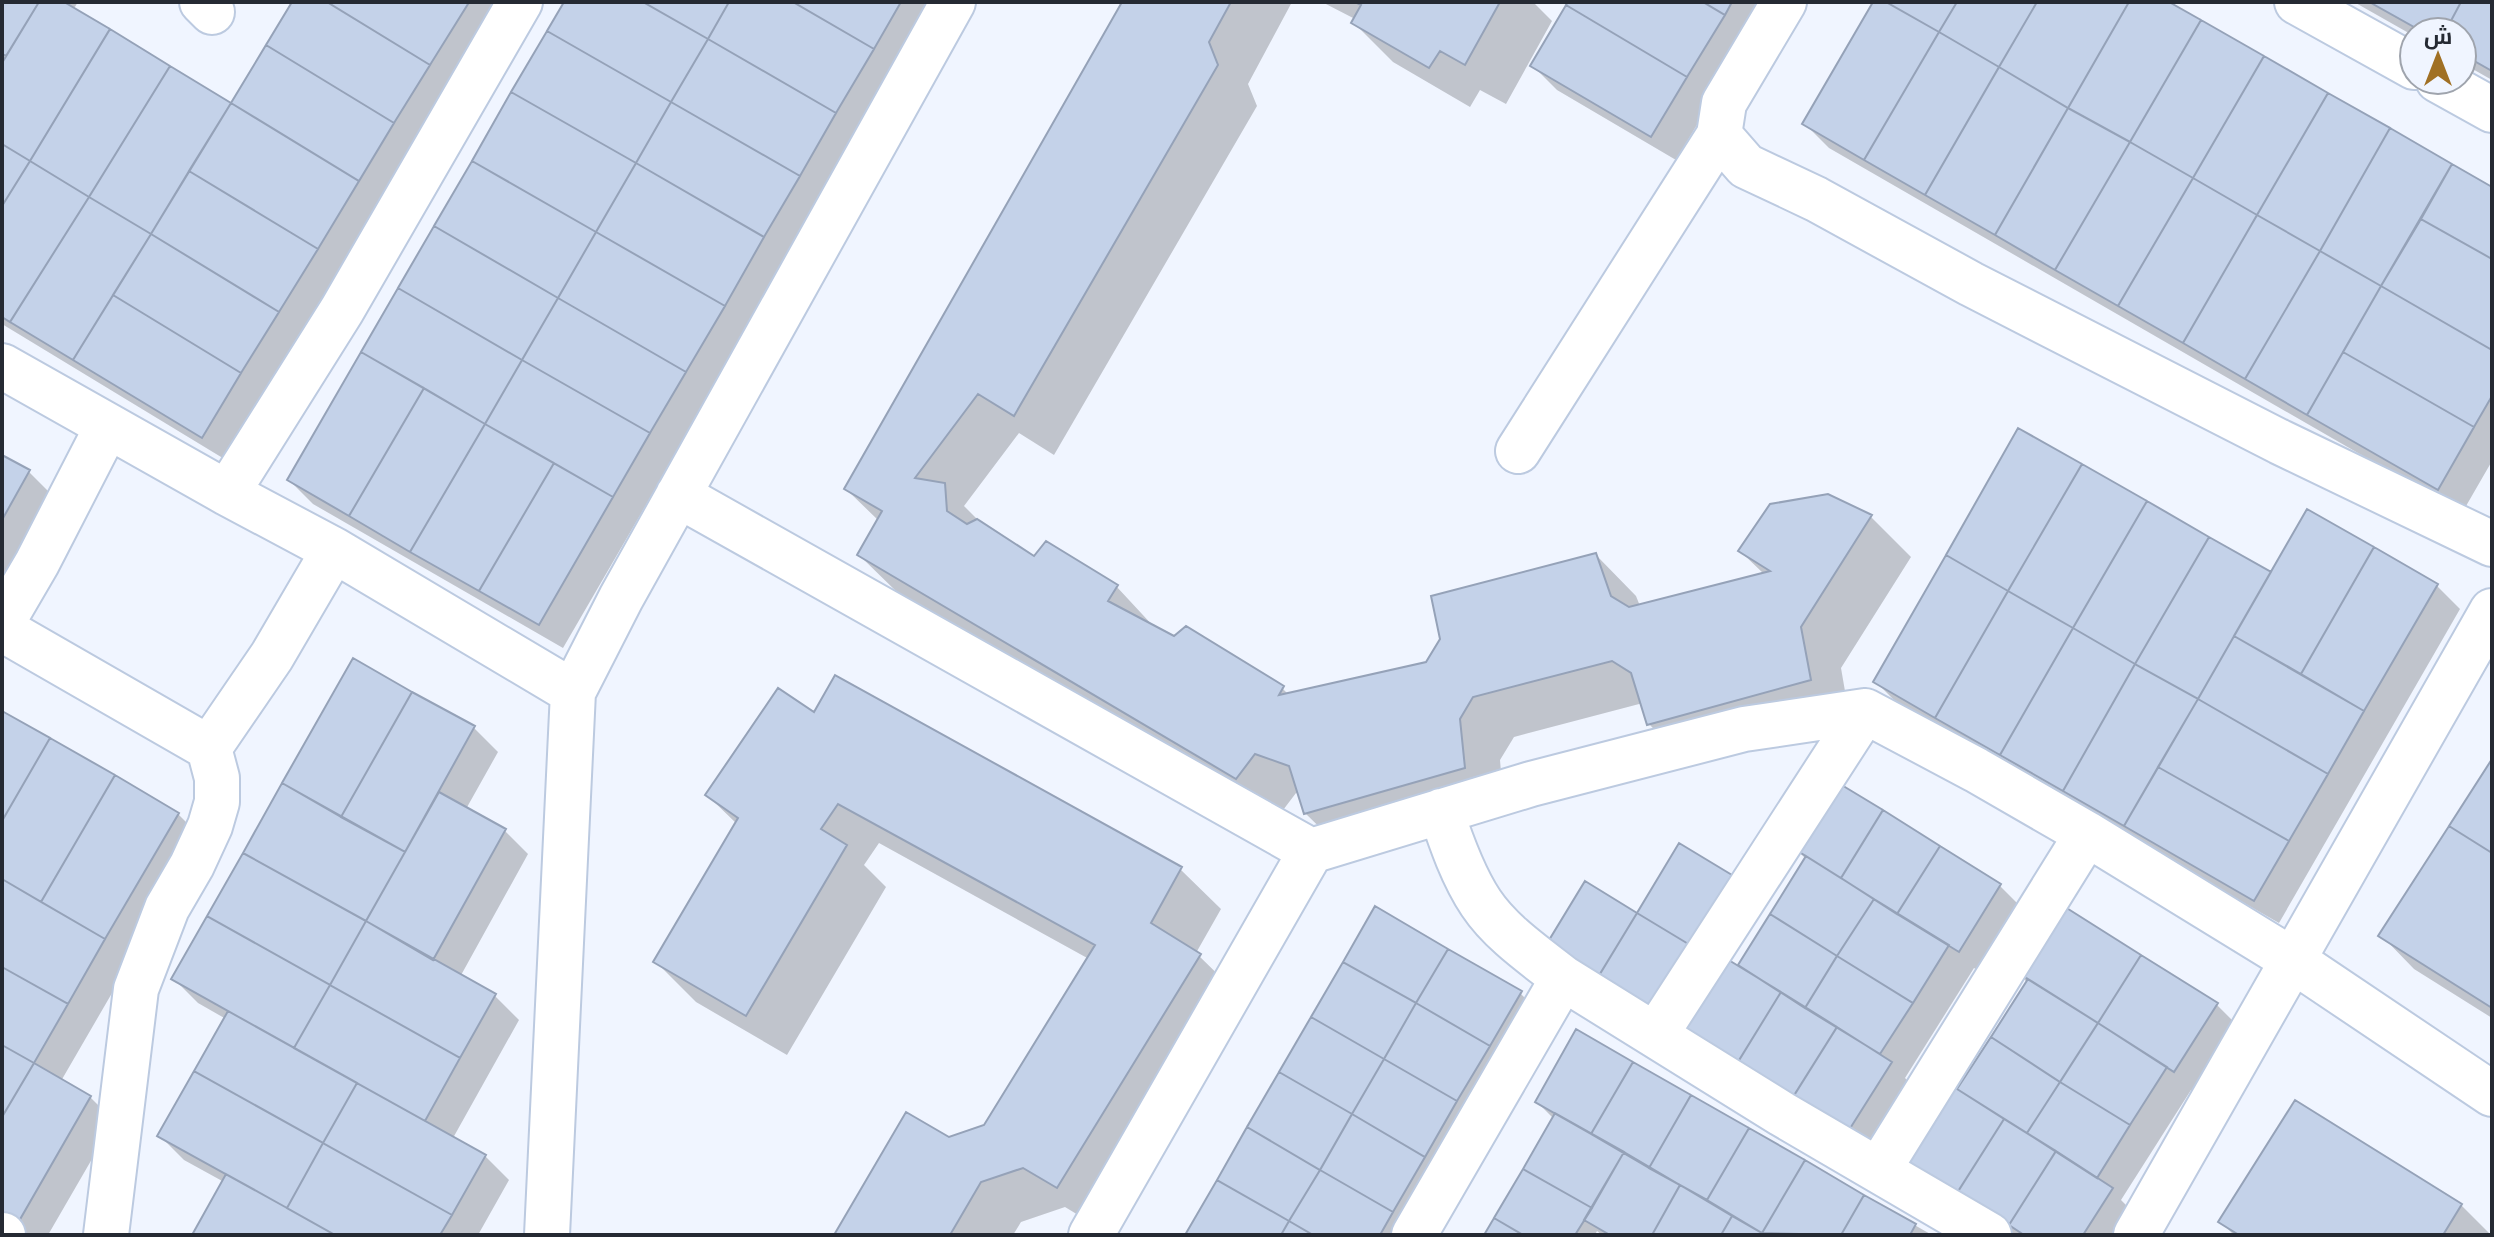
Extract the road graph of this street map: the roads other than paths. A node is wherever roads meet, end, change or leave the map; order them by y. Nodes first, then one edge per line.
1 (520, 2) edge
2 (953, 2) edge
3 (1784, 2) edge
4 (2297, 2) edge
5 (2398, 58) edge
6 (2467, 96) edge
7 (2492, 110) edge
8 (1719, 135) junction
9 (2, 366) edge
10 (107, 427) junction
11 (1518, 451) dead end
12 (227, 493) junction
13 (678, 495) junction
14 (2492, 544) edge
15 (334, 550) junction
16 (2492, 611) edge
17 (2, 626) edge
18 (573, 692) junction
19 (1865, 711) junction
20 (209, 748) junction
21 (1441, 811) junction
22 (2087, 834) junction
23 (1311, 851) junction
24 (2294, 961) junction
25 (1563, 978) junction
26 (1656, 1034) junction
27 (2492, 1094) edge
28 (1879, 1169) junction
29 (106, 1235) edge
30 (547, 1235) edge
31 (1091, 1235) edge
32 (1414, 1235) edge
33 (1989, 1235) edge
34 (2136, 1235) edge

1 - 12 street
2 - 13 street
3 - 8 street
4 - 5 street
6 - 7 street
8 - 11 street
8 - 14 street
9 - 10 street
10 - 12 street
10 - 17 street
12 - 15 street
13 - 18 street
13 - 23 street
15 - 18 street
15 - 20 street
16 - 24 street
17 - 20 street
18 - 30 street
19 - 21 street
19 - 22 street
19 - 26 street
20 - 29 street
21 - 23 street
21 - 25 street
22 - 24 street
22 - 28 street
23 - 31 street
24 - 27 street
24 - 34 street
25 - 26 street
25 - 32 street
26 - 28 street
28 - 33 street

